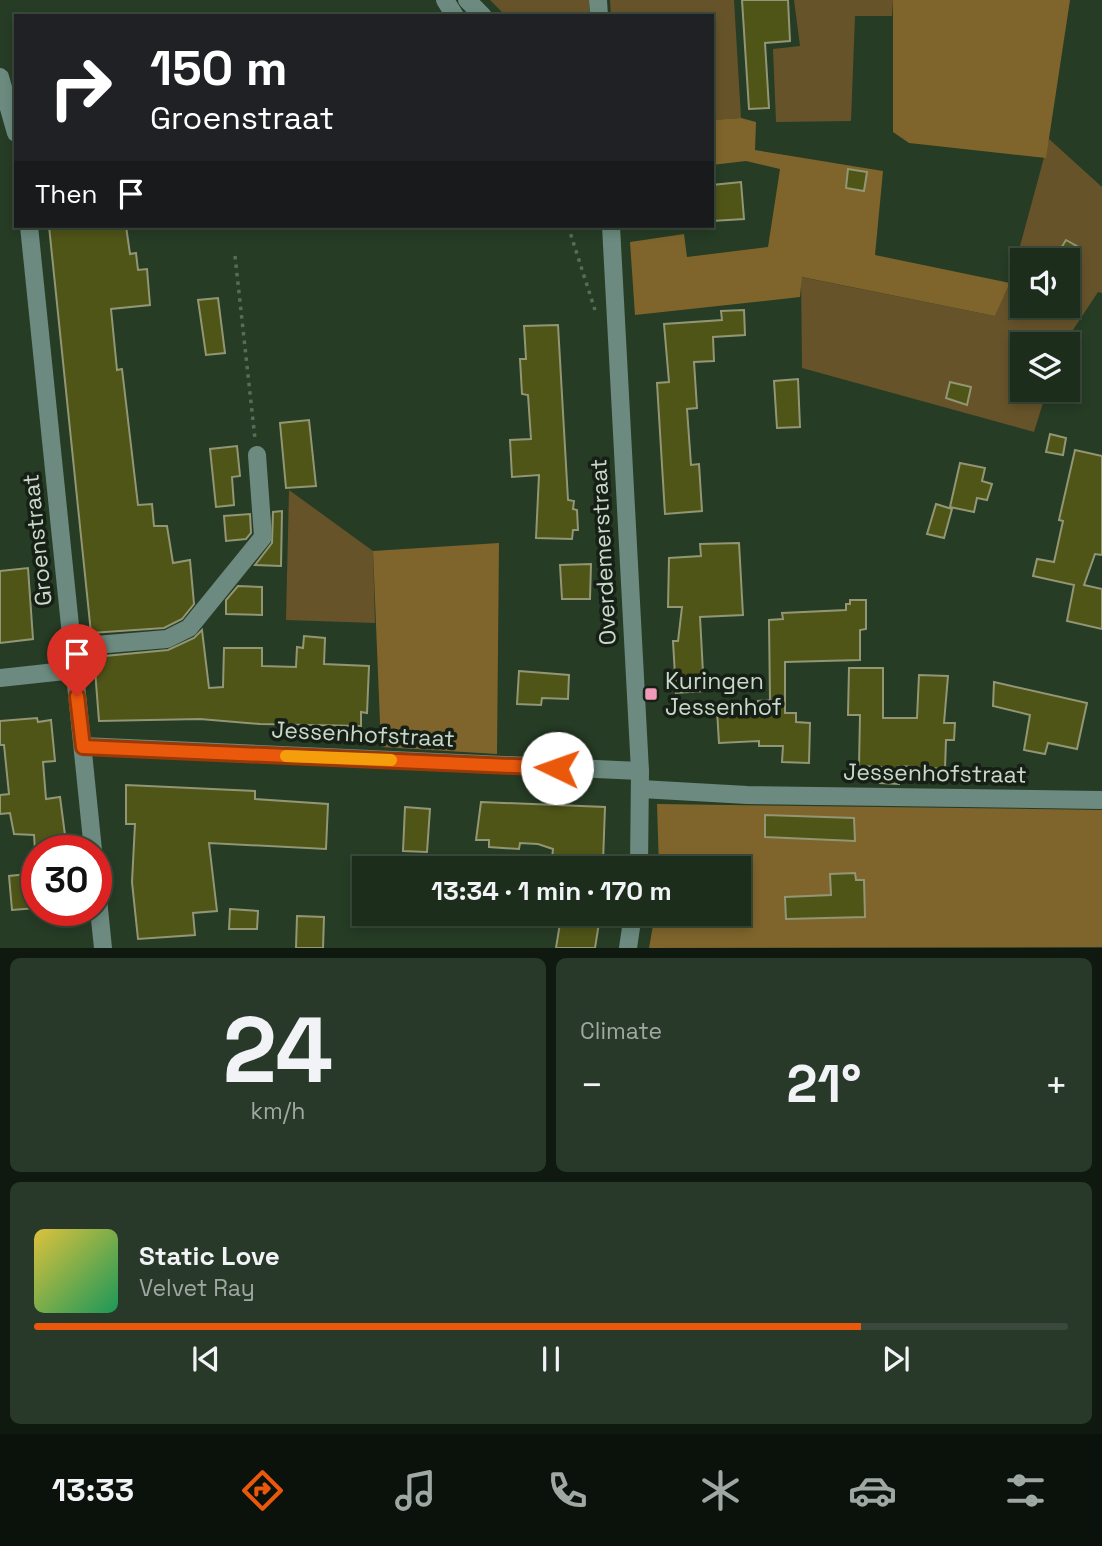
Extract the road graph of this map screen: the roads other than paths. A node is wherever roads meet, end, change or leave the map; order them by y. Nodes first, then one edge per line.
1 (467, 0) edge
2 (480, 14) edge
3 (0, 78) edge
4 (14, 126) edge
5 (29, 228) edge
6 (609, 229) edge
7 (257, 455) road end
8 (72, 647) junction
9 (74, 670) junction
10 (0, 678) edge
11 (83, 747) junction
12 (640, 780) junction
13 (1102, 800) edge
14 (92, 835) edge
15 (639, 856) edge
16 (101, 926) edge
17 (631, 926) edge
18 (103, 947) edge
19 (628, 947) edge

1 - 2 street
3 - 4 street
5 - 8 street, Groenstraat
6 - 12 street, Overdemerstraat
7 - 8 street
8 - 9 street, Groenstraat
9 - 10 street
9 - 11 street, Groenstraat
11 - 12 street, Jessenhofstraat
11 - 14 street, Groenstraat
12 - 13 street, Jessenhofstraat
12 - 15 street, Overdemerstraat
16 - 18 street
17 - 19 street

